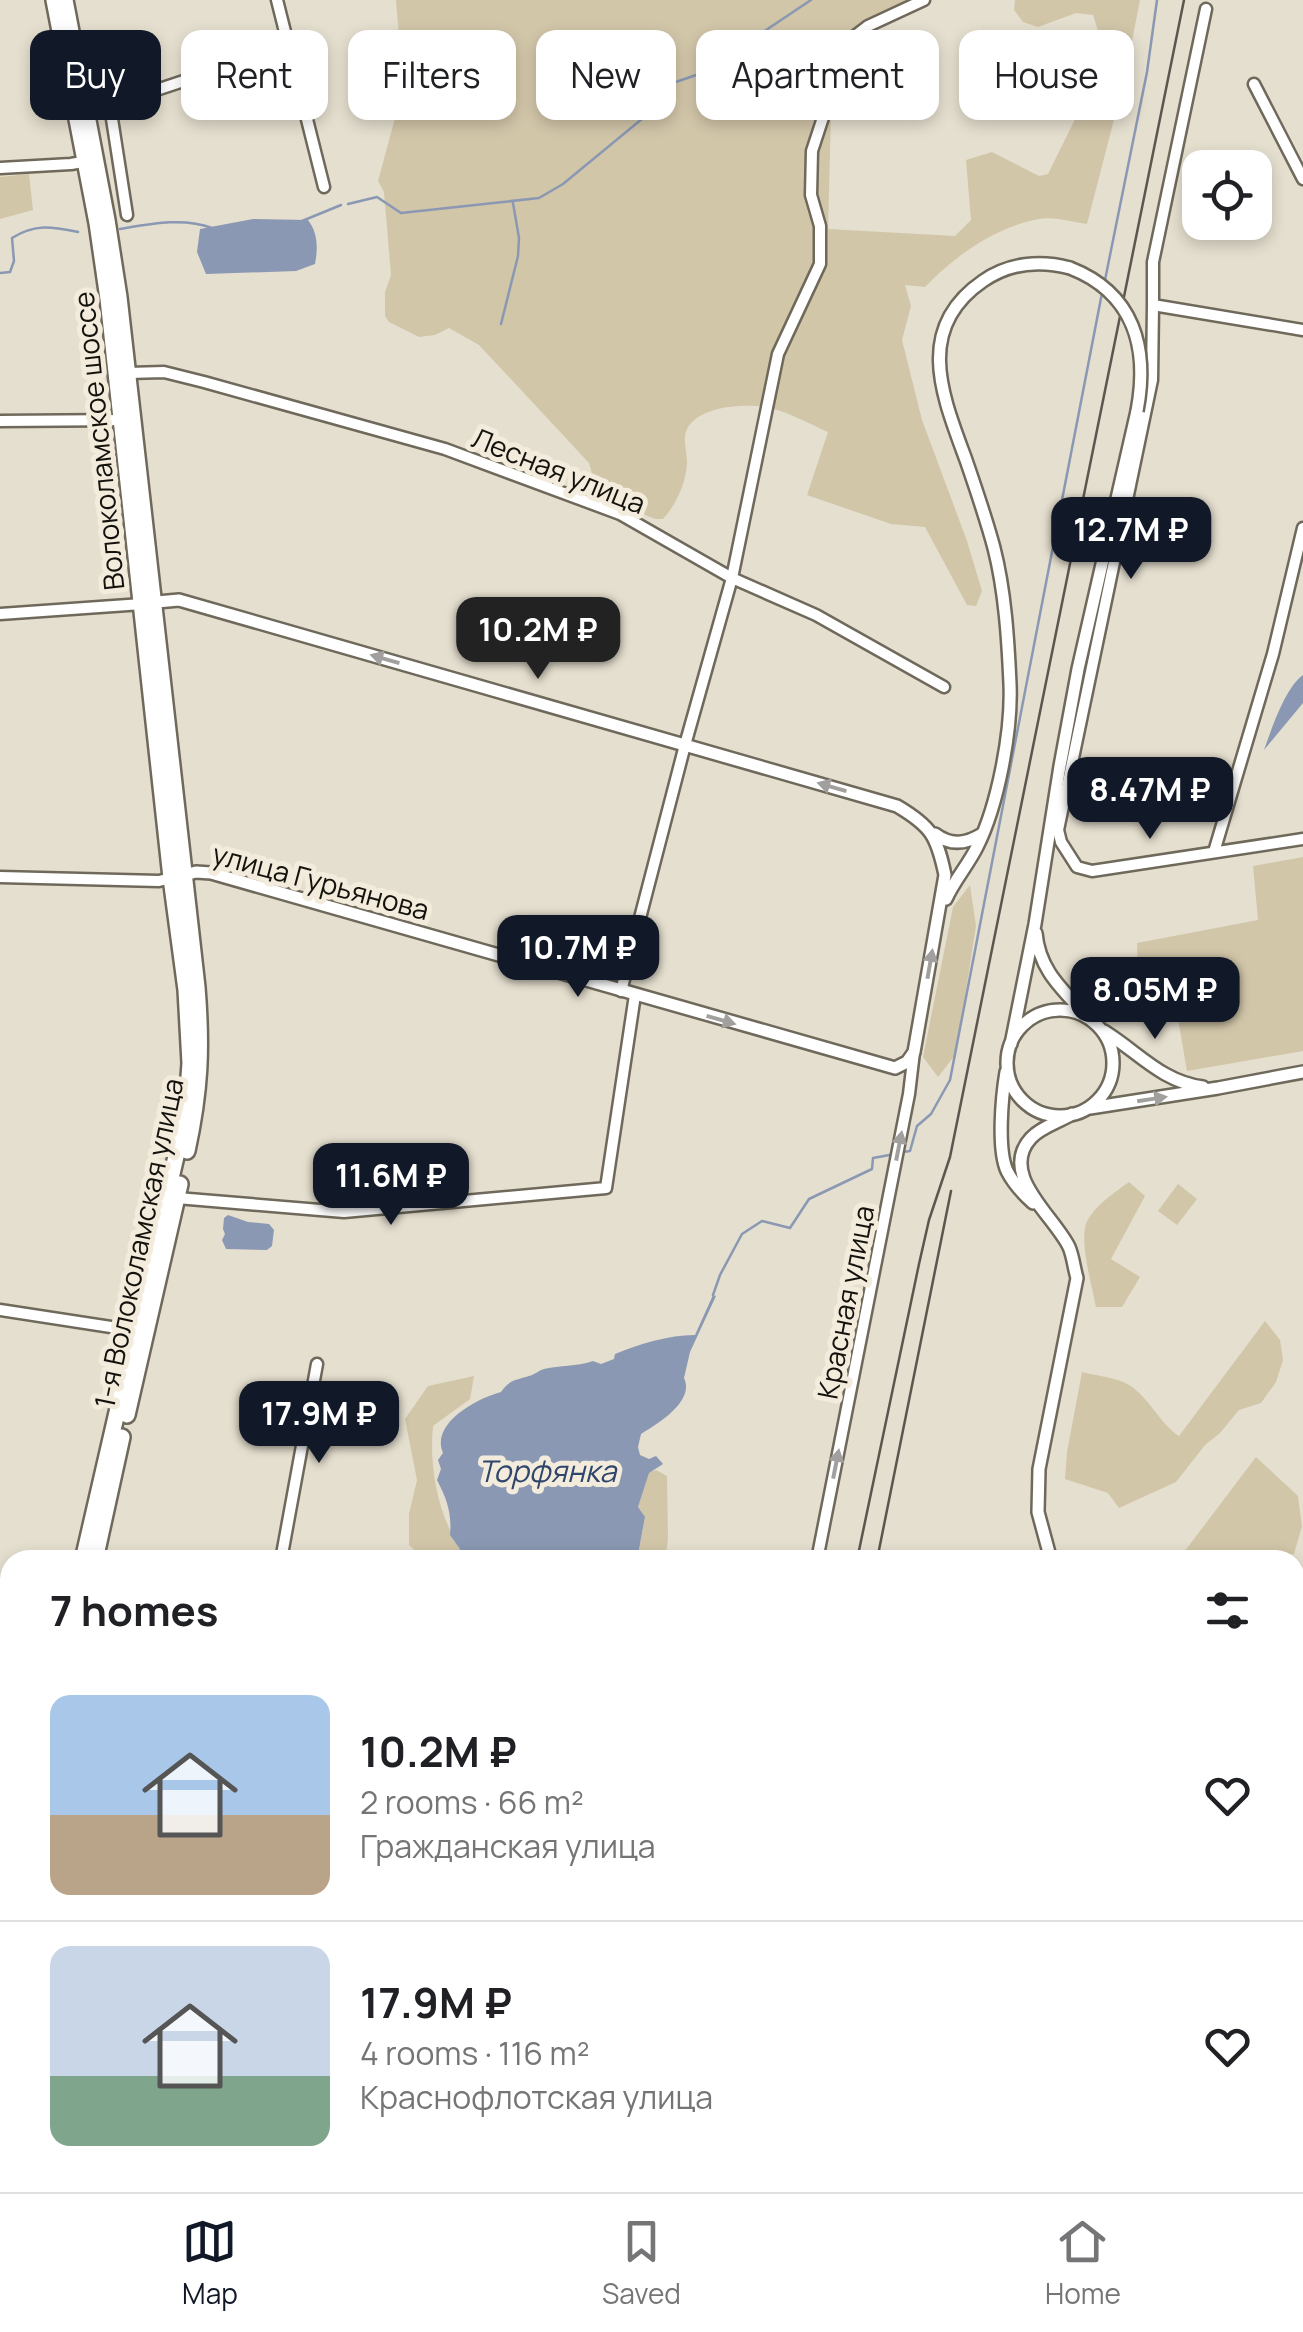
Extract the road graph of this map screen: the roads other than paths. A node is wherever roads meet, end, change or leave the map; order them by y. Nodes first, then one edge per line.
1 (54, 0) edge
2 (65, 0) edge
3 (277, 0) edge
4 (924, 0) edge
5 (1206, 9) dead end
6 (61, 30) edge
7 (69, 30) edge
8 (285, 30) edge
9 (1254, 84) dead end
10 (83, 120) edge
11 (112, 120) edge
12 (307, 120) edge
13 (90, 160) junction
14 (0, 168) edge
15 (1303, 179) edge
16 (324, 187) dead end
17 (127, 215) dead end
18 (1153, 304) junction
19 (1303, 330) edge
20 (128, 373) junction
21 (0, 420) edge
22 (128, 420) junction
23 (1303, 528) edge
24 (732, 578) junction
25 (147, 603) junction
26 (0, 614) edge
27 (944, 688) dead end
28 (685, 745) junction
29 (925, 825) junction
30 (982, 834) junction
31 (1303, 839) edge
32 (1214, 852) junction
33 (177, 877) junction
34 (0, 878) edge
35 (938, 917) junction
36 (1035, 924) junction
37 (621, 991) junction
38 (635, 995) junction
39 (1088, 1018) junction
40 (1101, 1030) junction
41 (1011, 1044) junction
42 (914, 1052) junction
43 (1008, 1062) junction
44 (1303, 1072) edge
45 (1218, 1088) junction
46 (1086, 1109) junction
47 (1072, 1114) junction
48 (177, 1198) junction
49 (1046, 1217) junction
50 (0, 1310) edge
51 (140, 1332) junction
52 (317, 1364) dead end
53 (86, 1550) edge
54 (96, 1550) edge
55 (284, 1550) edge
56 (819, 1550) edge
57 (1048, 1550) edge

1 - 6 main road, Волоколамское шоссе
2 - 7 main road, Волоколамское шоссе
3 - 8 street
4 - 24 street
5 - 18 street
9 - 15 street
10 - 13 main road, Волоколамское шоссе
11 - 17 street
12 - 16 street
13 - 14 street
13 - 20 main road, Волоколамское шоссе
13 - 22 main road, Волоколамское шоссе
18 - 19 street
18 - 32 street
20 - 22 main road, Волоколамское шоссе
20 - 24 street, Лесная улица
21 - 22 street
22 - 25 main road, Волоколамское шоссе
23 - 32 street
24 - 27 street, Лесная улица
24 - 28 street
25 - 26 street
28 -> 25 street
25 - 33 main road, Волоколамское шоссе
29 -> 28 street
28 - 37 street
29 - 30 street
29 - 35 street
30 - 35 street
30 - 36 street, bridge
31 - 32 street
33 - 34 street
33 - 37 street, улица Гурьянова
33 - 48 main road, 1-я Волоколамская улица
33 - 51 main road, 1-я Волоколамская улица
42 -> 35 street
36 - 39 street
36 - 41 street
37 - 38 street, улица Гурьянова
38 -> 42 street, улица Гурьянова
38 - 48 street
39 - 40 street
39 - 41 street
40 - 45 street
40 - 46 street
41 - 43 street
56 -> 42 street, Красная улица
43 - 47 street
43 - 49 street
44 - 45 street
46 -> 45 street
46 - 47 street
47 - 49 street
48 - 51 main road, 1-я Волоколамская улица
49 - 57 street
50 - 51 street
51 - 53 main road, 1-я Волоколамская улица
51 - 54 main road, 1-я Волоколамская улица
52 - 55 street

